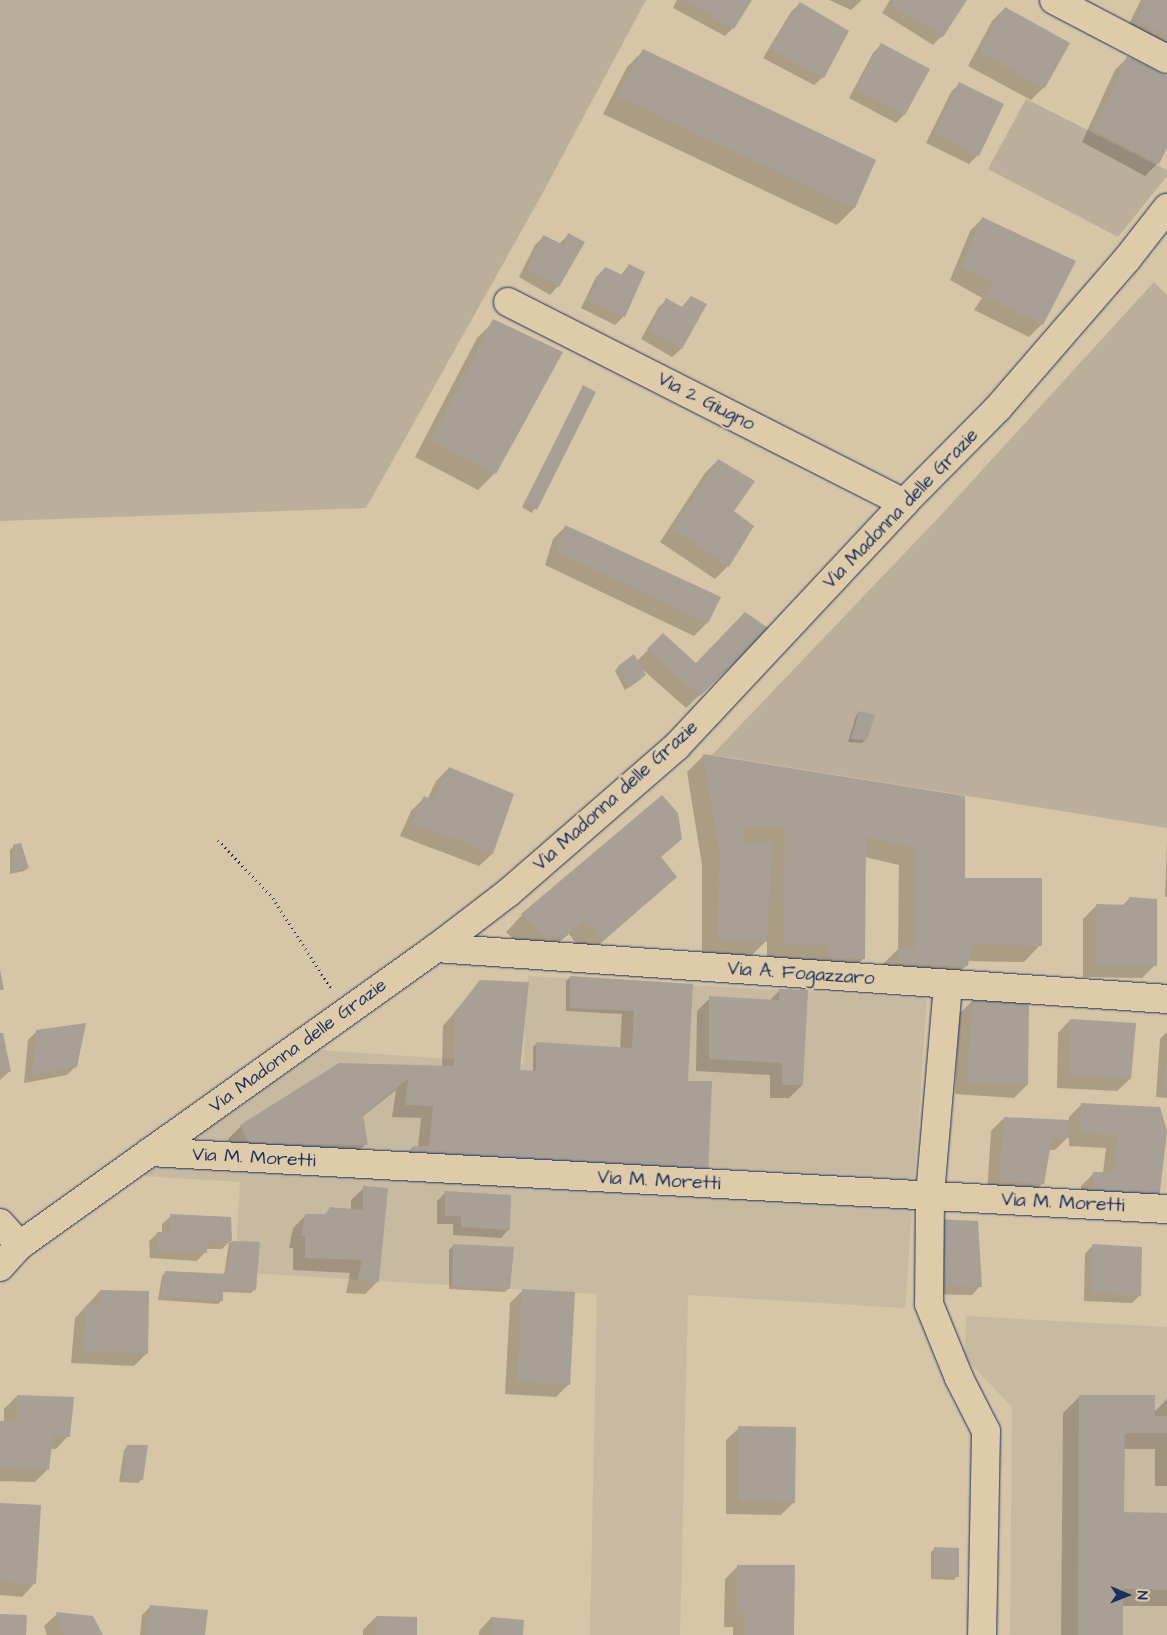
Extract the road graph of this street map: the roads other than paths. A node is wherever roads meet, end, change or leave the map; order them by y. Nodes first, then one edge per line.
1 (1054, 0) edge
2 (1167, 59) edge
3 (1167, 208) edge
4 (508, 302) dead end
5 (904, 502) junction
6 (436, 948) junction
7 (948, 985) junction
8 (1167, 999) edge
9 (150, 1152) junction
10 (930, 1196) junction
11 (1167, 1209) edge
12 (0, 1223) edge
13 (20, 1245) junction
14 (0, 1267) edge
15 (982, 1635) edge

1 - 2 street
3 - 5 street, Via Madonna delle Grazie
4 - 5 street, Via 2 Giugno
5 - 6 street, Via Madonna delle Grazie
6 - 7 street, Via A. Fogazzaro
6 - 9 street, Via Madonna delle Grazie
7 - 8 street, Via A. Fogazzaro
7 - 10 street
9 - 10 street, Via M. Moretti
9 - 13 street, Via Madonna delle Grazie
10 - 11 street, Via M. Moretti
10 - 15 street
12 - 13 street
13 - 14 street, Via Madonna delle Grazie

